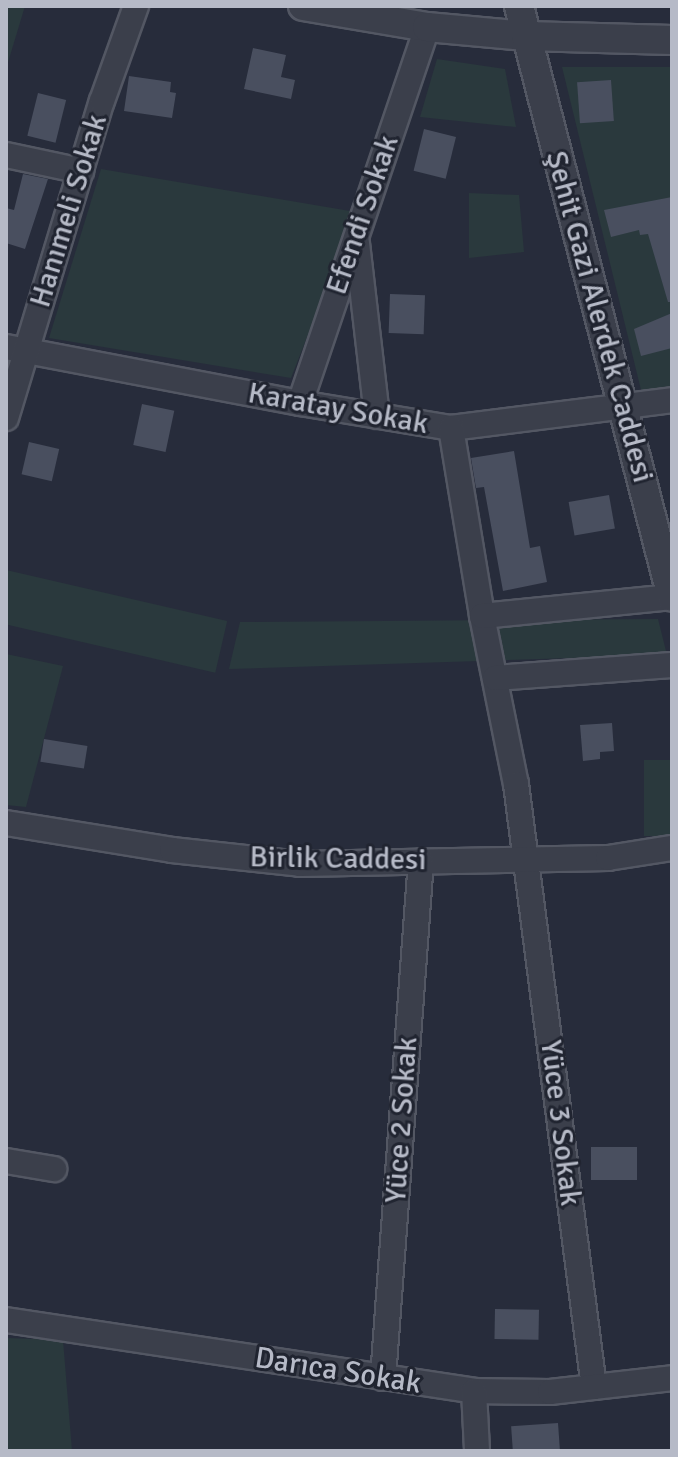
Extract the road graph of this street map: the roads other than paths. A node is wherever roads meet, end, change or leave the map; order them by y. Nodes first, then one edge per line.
1 (136, 6) edge
2 (303, 6) edge
3 (519, 6) edge
4 (427, 27) junction
5 (526, 36) junction
6 (672, 40) edge
7 (6, 155) edge
8 (81, 171) junction
9 (356, 236) junction
10 (16, 350) edge
11 (672, 400) edge
12 (300, 403) junction
13 (623, 409) junction
14 (377, 416) junction
15 (6, 418) edge
16 (451, 428) junction
17 (672, 597) edge
18 (482, 616) junction
19 (672, 665) edge
20 (495, 678) junction
21 (6, 823) edge
22 (672, 848) edge
23 (527, 859) junction
24 (421, 861) junction
25 (6, 1161) edge
26 (54, 1169) dead end
27 (6, 1320) edge
28 (383, 1378) junction
29 (672, 1378) edge
30 (594, 1387) junction
31 (474, 1391) junction
32 (477, 1451) edge

1 - 8 street, Hanımeli Sokak
2 - 4 street
3 - 5 street, Şehit Gazi Alerdek Caddesi
4 - 5 street
4 - 9 street, Efendi Sokak
5 - 6 street
5 - 13 street, Şehit Gazi Alerdek Caddesi
7 - 8 street
8 - 10 street, Hanımeli Sokak
9 - 12 street, Efendi Sokak
9 - 14 street
10 - 12 street, Karatay Sokak
10 - 15 street, Hanımeli Sokak
11 - 13 street, Karatay Sokak
12 - 14 street, Karatay Sokak
13 - 16 street, Karatay Sokak
13 - 17 street, Şehit Gazi Alerdek Caddesi
14 - 16 street, Karatay Sokak
16 - 18 street, Yüce 3 Sokak
17 - 18 street
18 - 20 street, Yüce 3 Sokak
19 - 20 street
20 - 23 street, Yüce 3 Sokak
21 - 24 street, Birlik Caddesi
22 - 23 street, Birlik Caddesi
23 - 24 street, Birlik Caddesi
23 - 30 street, Yüce 3 Sokak
24 - 28 street, Yüce 2 Sokak
25 - 26 street
27 - 28 street, Darıca Sokak
28 - 31 street, Darıca Sokak
29 - 30 street, Darıca Sokak
30 - 31 street, Darıca Sokak
31 - 32 street

